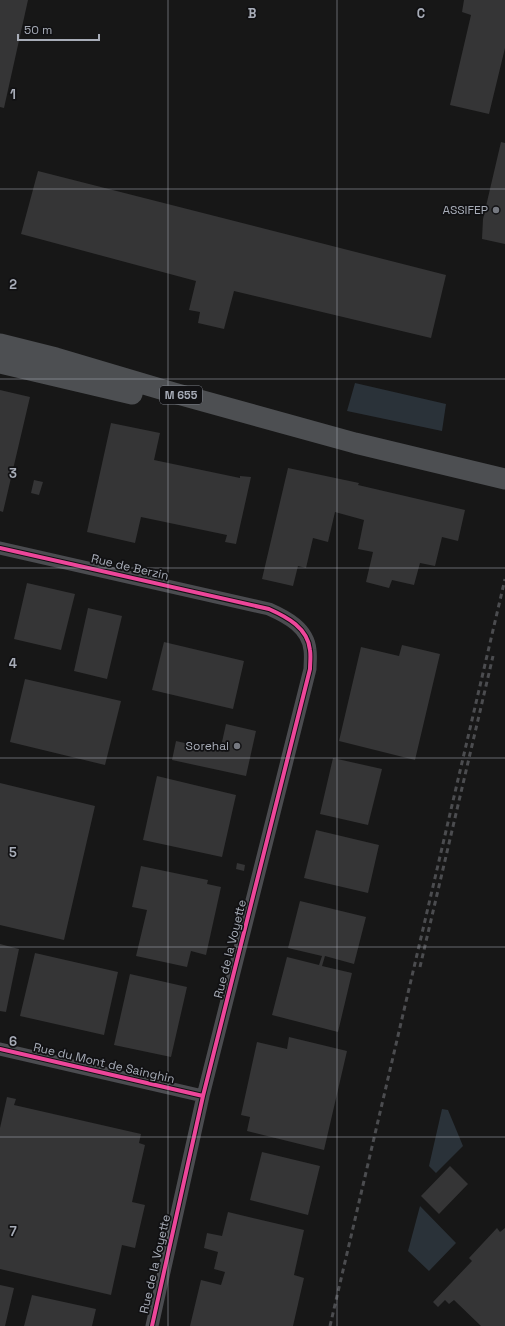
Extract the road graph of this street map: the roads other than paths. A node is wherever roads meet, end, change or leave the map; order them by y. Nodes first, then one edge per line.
1 (0, 344) edge
2 (0, 363) edge
3 (355, 443) junction
4 (505, 479) edge
5 (0, 548) edge
6 (256, 606) joint
7 (0, 1049) edge
8 (203, 1096) junction
9 (152, 1326) edge

1 - 3 main road, M 655
2 - 3 main road, M 655
3 - 4 main road, M 655
5 - 6 street, Rue de Berzin
6 - 8 street, Rue de la Voyette
7 - 8 street, Rue du Mont de Sainghin
8 - 9 street, Rue de la Voyette

